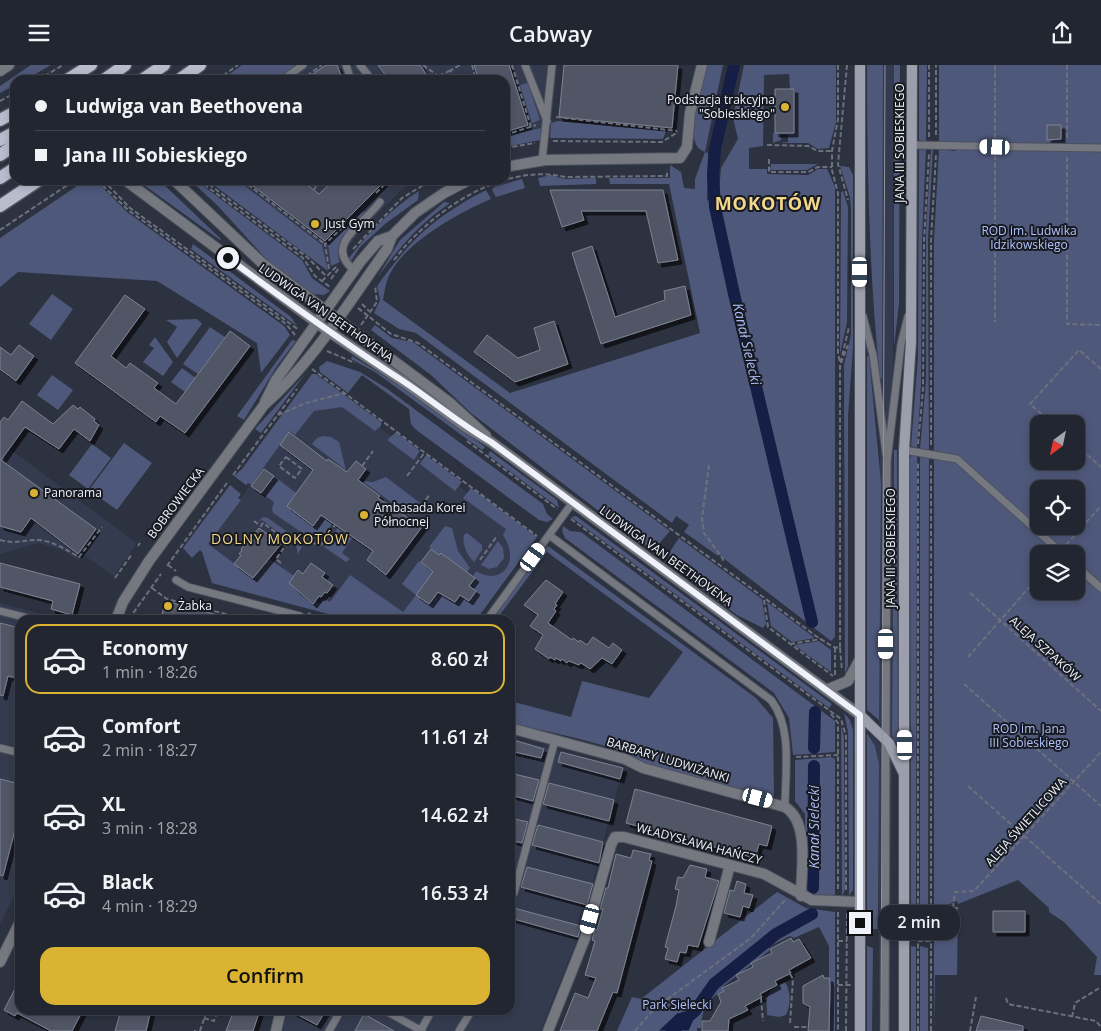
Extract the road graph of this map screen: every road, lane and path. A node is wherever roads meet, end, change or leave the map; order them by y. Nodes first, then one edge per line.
1 (9, 65) edge
2 (63, 65) edge
3 (90, 65) edge
4 (125, 65) edge
5 (164, 65) edge
6 (200, 65) edge
7 (238, 65) edge
8 (302, 65) edge
9 (322, 65) edge
10 (360, 65) edge
11 (423, 65) edge
12 (460, 65) edge
13 (512, 65) edge
14 (525, 65) edge
15 (552, 65) edge
16 (702, 65) edge
17 (838, 65) edge
18 (847, 65) edge
19 (860, 65) edge
20 (912, 65) edge
21 (929, 65) edge
22 (936, 65) edge
23 (996, 65) edge
24 (1067, 65) edge
25 (451, 70) junction
26 (0, 71) edge
27 (46, 75) edge
28 (75, 75) edge
29 (111, 75) edge
30 (149, 75) edge
31 (186, 75) edge
32 (225, 75) edge
33 (289, 75) edge
34 (308, 75) edge
35 (368, 75) edge
36 (438, 75) edge
37 (441, 75) edge
38 (450, 75) edge
39 (557, 109) dead end
40 (547, 121) junction
41 (531, 127) junction
42 (510, 133) edge
43 (666, 140) junction
44 (545, 141) junction
45 (767, 145) dead end
46 (912, 145) junction
47 (932, 145) junction
48 (666, 146) dead end
49 (510, 147) edge
50 (995, 147) junction
51 (1068, 148) junction
52 (1101, 148) edge
53 (832, 151) junction
54 (769, 159) dead end
55 (542, 161) junction
56 (666, 165) dead end
57 (510, 166) edge
58 (832, 167) junction
59 (510, 180) edge
60 (32, 185) edge
61 (68, 185) edge
62 (102, 185) edge
63 (108, 185) edge
64 (133, 185) edge
65 (179, 185) edge
66 (205, 185) edge
67 (211, 185) edge
68 (248, 185) edge
69 (424, 185) edge
70 (461, 185) edge
71 (493, 185) edge
72 (316, 186) edge
73 (314, 191) dead end
74 (380, 202) dead end
75 (0, 206) edge
76 (849, 206) dead end
77 (0, 230) edge
78 (392, 236) junction
79 (325, 244) dead end
80 (393, 261) dead end
81 (342, 264) junction
82 (354, 271) junction
83 (330, 273) dead end
84 (325, 275) dead end
85 (333, 276) junction
86 (331, 279) dead end
87 (374, 280) dead end
88 (333, 290) dead end
89 (356, 298) dead end
90 (353, 304) dead end
91 (860, 304) junction
92 (912, 304) junction
93 (326, 310) junction
94 (369, 311) dead end
95 (368, 317) junction
96 (337, 319) junction
97 (995, 322) dead end
98 (316, 323) junction
99 (361, 325) dead end
100 (1101, 325) edge
101 (299, 330) dead end
102 (328, 331) junction
103 (298, 339) dead end
104 (840, 365) junction
105 (1101, 369) edge
106 (309, 373) dead end
107 (299, 387) dead end
108 (345, 393) junction
109 (264, 405) junction
110 (278, 415) junction
111 (1042, 415) edge
112 (491, 442) junction
113 (904, 450) junction
114 (373, 451) dead end
115 (425, 452) junction
116 (918, 452) junction
117 (1085, 453) edge
118 (931, 455) junction
119 (887, 461) junction
120 (709, 465) dead end
121 (362, 466) dead end
122 (1101, 467) edge
123 (302, 469) joint
124 (233, 475) dead end
125 (407, 476) dead end
126 (227, 483) dead end
127 (430, 493) dead end
128 (573, 502) junction
129 (1101, 506) edge
130 (417, 512) dead end
131 (569, 517) dead end
132 (254, 521) dead end
133 (335, 525) dead end
134 (102, 527) dead end
135 (281, 536) junction
136 (497, 536) dead end
137 (547, 538) junction
138 (0, 540) edge
139 (277, 541) dead end
140 (140, 543) dead end
141 (313, 543) dead end
142 (1053, 545) edge
143 (1069, 545) edge
144 (138, 546) dead end
145 (132, 554) dead end
146 (480, 560) dead end
147 (281, 563) dead end
148 (722, 563) dead end
149 (167, 567) dead end
150 (162, 574) dead end
151 (1085, 574) edge
152 (116, 578) dead end
153 (176, 580) dead end
154 (1030, 586) edge
155 (152, 587) junction
156 (1101, 588) edge
157 (970, 593) dead end
158 (764, 600) dead end
159 (0, 611) edge
160 (132, 614) joint
161 (16, 615) edge
162 (118, 615) edge
163 (135, 615) edge
164 (229, 615) edge
165 (300, 615) dead end
166 (491, 615) edge
167 (1000, 620) junction
168 (822, 639) junction
169 (790, 644) junction
170 (835, 648) junction
171 (840, 648) junction
172 (968, 657) dead end
173 (860, 658) junction
174 (842, 673) dead end
175 (835, 677) junction
176 (835, 682) dead end
177 (964, 684) dead end
178 (826, 690) junction
179 (1101, 711) edge
180 (831, 714) dead end
181 (860, 715) junction
182 (515, 729) edge
183 (555, 740) junction
184 (886, 740) junction
185 (0, 748) edge
186 (15, 752) edge
187 (1101, 752) edge
188 (838, 755) junction
189 (785, 757) junction
190 (905, 776) junction
191 (1074, 782) junction
192 (968, 786) dead end
193 (1101, 806) edge
194 (785, 807) junction
195 (1025, 837) junction
196 (730, 865) junction
197 (515, 889) edge
198 (797, 893) junction
199 (838, 895) dead end
200 (846, 897) dead end
201 (860, 903) junction
202 (1101, 904) edge
203 (838, 907) dead end
204 (846, 907) dead end
205 (931, 908) junction
206 (953, 908) junction
207 (958, 908) dead end
208 (15, 931) edge
209 (838, 941) junction
210 (846, 941) junction
211 (852, 941) dead end
212 (910, 941) dead end
213 (918, 941) junction
214 (931, 941) junction
215 (709, 942) dead end
216 (1, 959) edge
217 (790, 974) dead end
218 (1101, 987) edge
219 (761, 997) dead end
220 (976, 997) dead end
221 (1006, 998) dead end
222 (216, 1015) edge
223 (281, 1015) edge
224 (338, 1015) edge
225 (393, 1015) edge
226 (430, 1015) edge
227 (469, 1015) edge
228 (204, 1017) joint
229 (1072, 1017) junction
230 (763, 1021) dead end
231 (790, 1024) dead end
232 (794, 1027) dead end
233 (809, 1027) dead end
234 (1101, 1027) edge
235 (197, 1031) edge
236 (276, 1031) edge
237 (329, 1031) edge
238 (422, 1031) edge
239 (459, 1031) edge
240 (548, 1031) edge
241 (635, 1031) edge
242 (838, 1031) edge
243 (846, 1031) edge
244 (860, 1031) edge
245 (885, 1031) edge
246 (904, 1031) edge
247 (918, 1031) edge
248 (931, 1031) edge
249 (970, 1031) edge

1 - 26 street
2 - 27 path
3 - 28 main road
4 - 29 main road
5 - 30 main road
6 - 31 main road
7 - 32 path
8 - 33 lane
9 - 34 path
10 - 35 lane
11 - 36 path
12 - 25 path
13 - 41 path
14 - 40 lane
15 - 40 lane
16 - 55 street
17 - 53 path
18 - 76 path
19 - 91 main road
20 - 46 main road, JANA III SOBIESKIEGO
21 - 47 path
22 - 47 path
23 - 50 path
24 - 51 path
25 - 37 path
25 - 38 path
39 - 43 path
40 - 41 path
40 - 44 lane
41 - 42 path
43 - 44 path
43 - 48 path
44 - 49 path
44 - 55 lane
45 - 53 path
46 - 47 lane
46 - 92 main road, JANA III SOBIESKIEGO
47 - 50 lane
47 - 116 path
47 - 118 path
50 - 51 lane
50 - 97 path
51 - 52 lane
51 - 100 path
53 - 58 path
54 - 58 path
55 - 57 street
56 - 59 path
58 - 104 path
60 - 75 main road
61 - 77 path
62 - 103 path
63 - 101 path
64 - 98 street, LUDWIGA VAN BEETHOVENA
65 - 93 street, LUDWIGA VAN BEETHOVENA
66 - 88 path
67 - 84 path
68 - 79 path
69 - 81 path
70 - 78 street
71 - 80 path
72 - 73 path
74 - 81 lane
78 - 82 street, BOBROWIECKA
78 - 96 street, BOBROWIECKA
81 - 82 lane
81 - 85 path
82 - 93 street, BOBROWIECKA
83 - 85 path
85 - 86 path
87 - 95 path
89 - 94 path
90 - 95 path
91 - 119 lane
91 - 173 main road
92 - 113 main road, JANA III SOBIESKIEGO
92 - 119 lane
93 - 96 street, LUDWIGA VAN BEETHOVENA
93 - 98 street, BOBROWIECKA
95 - 99 path
95 - 168 path
96 - 102 street, BOBROWIECKA
96 - 112 street, LUDWIGA VAN BEETHOVENA
98 - 102 street, LUDWIGA VAN BEETHOVENA
98 - 109 street, BOBROWIECKA
102 - 109 street, BOBROWIECKA
102 - 112 street, LUDWIGA VAN BEETHOVENA
104 - 104 path
104 - 171 path
105 - 111 path
106 - 108 path
107 - 110 path
108 - 110 path
108 - 115 path
109 - 162 street, BOBROWIECKA
110 - 124 path
112 - 128 street, LUDWIGA VAN BEETHOVENA
113 - 116 lane
113 - 190 main road, JANA III SOBIESKIEGO
114 - 121 path
115 - 125 path
115 - 137 path
116 - 118 lane
116 - 213 path
117 - 122 path
118 - 142 lane
118 - 205 path
119 - 184 lane
120 - 148 path
123 - 123 path
126 - 149 path
127 - 130 path
128 - 137 lane
128 - 178 street, LUDWIGA VAN BEETHOVENA
129 - 143 path
131 - 200 path
132 - 135 path
133 - 141 path
134 - 138 path
135 - 139 path
135 - 147 path
136 - 146 path
137 - 166 lane
137 - 189 lane
140 - 144 path
145 - 152 path
150 - 155 path
151 - 156 lane
153 - 165 lane
154 - 167 path
155 - 160 path
155 - 164 path
157 - 167 path, ALEJA SZPAKÓW
158 - 169 path
159 - 161 lane
160 - 163 path
167 - 172 path
167 - 179 path, ALEJA SZPAKÓW
168 - 169 path
168 - 170 path
169 - 175 path
170 - 171 path
170 - 175 path
171 - 174 path
173 - 178 street
173 - 181 main road
175 - 176 path
177 - 191 path
178 - 181 street, LUDWIGA VAN BEETHOVENA
180 - 188 path
181 - 184 main road
181 - 201 main road
182 - 183 street, BARBARY LUDWIŻANKI
183 - 194 street, BARBARY LUDWIŻANKI
183 - 197 lane
184 - 190 main road
184 - 245 lane
185 - 186 lane
187 - 191 path, ALEJA ŚWIETLICOWA
188 - 189 path
188 - 199 path
189 - 194 lane
190 - 246 main road, JANA III SOBIESKIEGO
191 - 193 path
191 - 195 path, ALEJA ŚWIETLICOWA
192 - 195 path
194 - 198 street
195 - 202 path
195 - 206 path, ALEJA ŚWIETLICOWA
196 - 198 street, WŁADYSŁAWA HAŃCZY
196 - 215 street
196 - 240 street, WŁADYSŁAWA HAŃCZY
198 - 201 street, WŁADYSŁAWA HAŃCZY
198 - 241 path
201 - 244 main road
203 - 209 path
204 - 210 path
205 - 206 path
205 - 214 path
206 - 207 path
208 - 216 street
209 - 210 path
209 - 242 path
210 - 211 path
210 - 243 path
212 - 213 path
213 - 214 path
213 - 247 path
214 - 248 path
217 - 231 path
218 - 229 path
219 - 230 path
220 - 249 path
221 - 229 path
222 - 228 path
223 - 236 street
224 - 237 lane
225 - 238 lane
226 - 238 lane
227 - 239 lane
228 - 235 path
229 - 234 path
232 - 233 path

